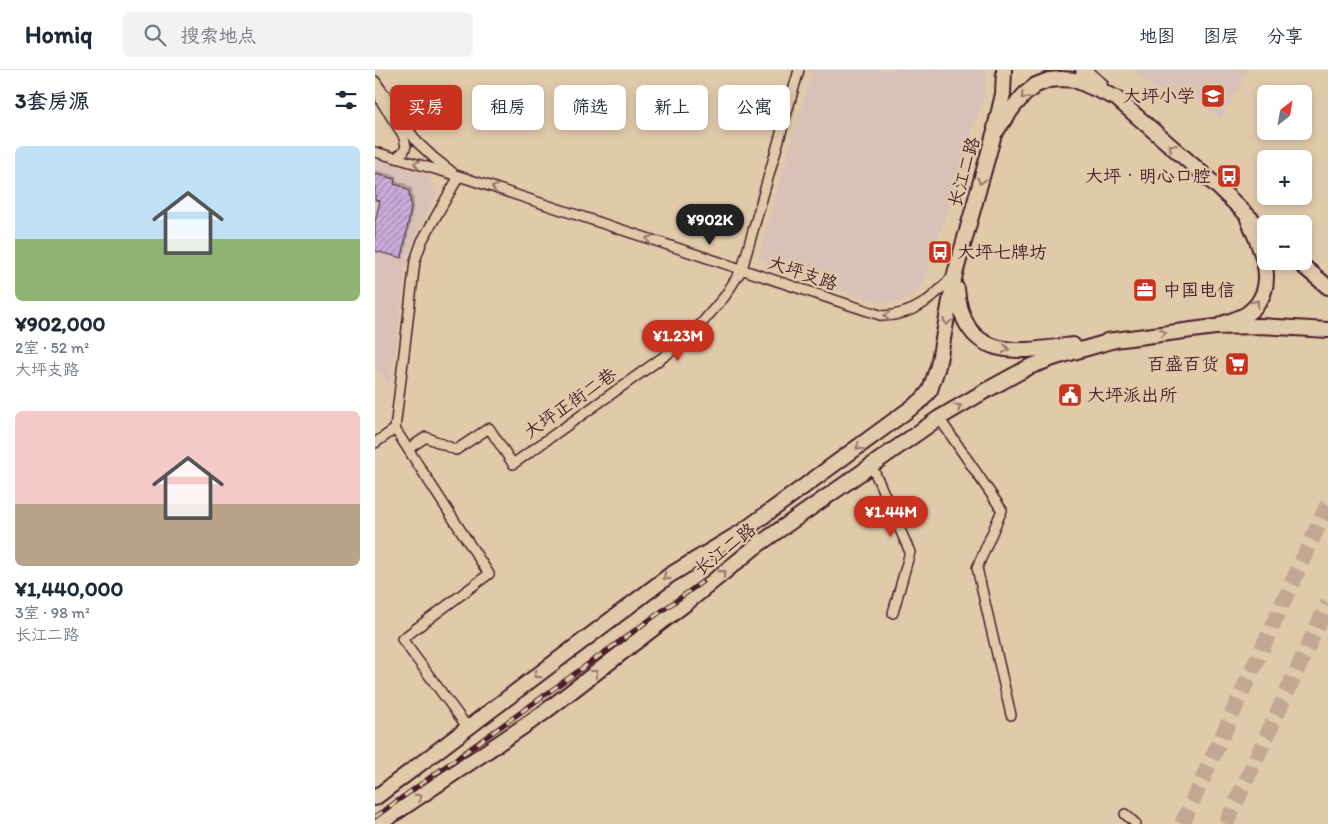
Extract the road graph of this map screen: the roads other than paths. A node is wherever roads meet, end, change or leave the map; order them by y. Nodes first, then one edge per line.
1 (799, 70) edge
2 (1004, 70) edge
3 (1083, 70) edge
4 (375, 82) edge
5 (1116, 98) junction
6 (994, 134) junction
7 (375, 152) edge
8 (396, 158) junction
9 (459, 176) junction
10 (1247, 215) junction
11 (1257, 224) edge
12 (742, 269) junction
13 (1308, 270) edge
14 (955, 274) junction
15 (1328, 287) edge
16 (1215, 327) junction
17 (1328, 330) edge
18 (1115, 340) junction
19 (939, 418) junction
20 (395, 429) junction
21 (375, 443) edge
22 (408, 449) junction
23 (871, 464) junction
24 (893, 613) dead end
25 (1011, 715) dead end
26 (468, 728) junction
27 (375, 798) edge
28 (1125, 814) dead end
29 (379, 824) edge
30 (1136, 824) edge

1 - 12 street, 大坪正街二巷
2 - 6 main road
3 - 5 main road
4 - 8 street
4 - 9 street
5 -> 6 main road, 长江二路
10 -> 5 main road, 长江二路
6 -> 14 main road, 长江二路
7 - 8 street, 大坪支路
9 -> 8 street, 大坪支路
12 -> 9 street, 大坪支路
9 - 20 street
10 - 11 main road, 长江二路
16 -> 10 main road, 长江二路
14 -> 12 street, 大坪支路
12 - 22 street, 大坪正街二巷
13 - 15 main road
14 -> 18 main road, 长江二路
14 -> 26 main road, 长江二路
16 - 17 main road, 长江二路
18 -> 16 main road, 长江二路
19 -> 18 main road, 长江二路
19 - 23 main road, 长江二路
19 - 25 street
20 - 21 street
20 - 22 street
22 - 26 street
23 - 24 street
29 -> 23 main road, 长江二路
26 - 27 main road, 长江二路
28 - 30 street

